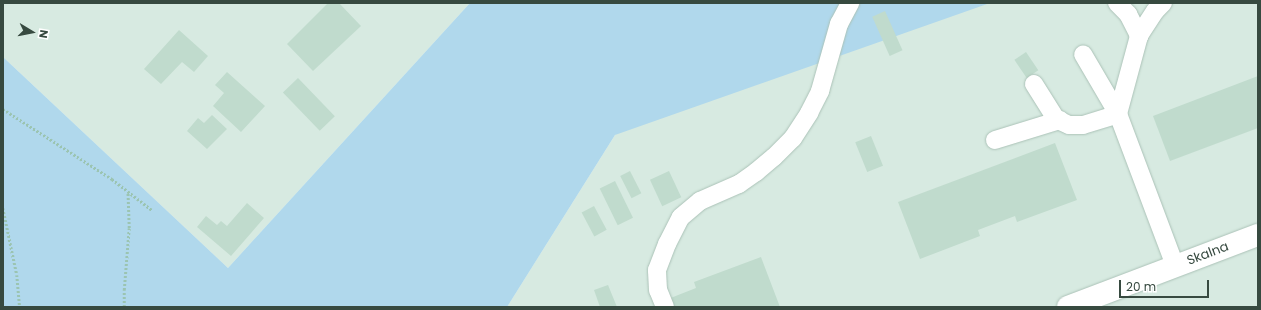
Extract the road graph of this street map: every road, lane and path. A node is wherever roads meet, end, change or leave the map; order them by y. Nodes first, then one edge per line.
1 (850, 3) edge
2 (1117, 3) edge
3 (1163, 3) edge
4 (1140, 36) junction
5 (1083, 54) dead end
6 (1034, 84) dead end
7 (3, 108) edge
8 (1118, 114) junction
9 (1060, 120) junction
10 (995, 140) dead end
11 (128, 192) junction
12 (3, 208) edge
13 (152, 210) dead end
14 (1258, 235) edge
15 (1175, 266) junction
16 (20, 307) edge
17 (124, 307) edge
18 (665, 307) edge
19 (1068, 307) edge

1 - 18 lane
2 - 4 lane
3 - 4 lane
4 - 8 lane
5 - 8 lane
6 - 9 lane
7 - 11 path
8 - 9 lane
8 - 15 lane
9 - 10 lane
11 - 13 path
11 - 17 path
12 - 16 path
14 - 15 street, Skalna
15 - 19 street, Skalna

